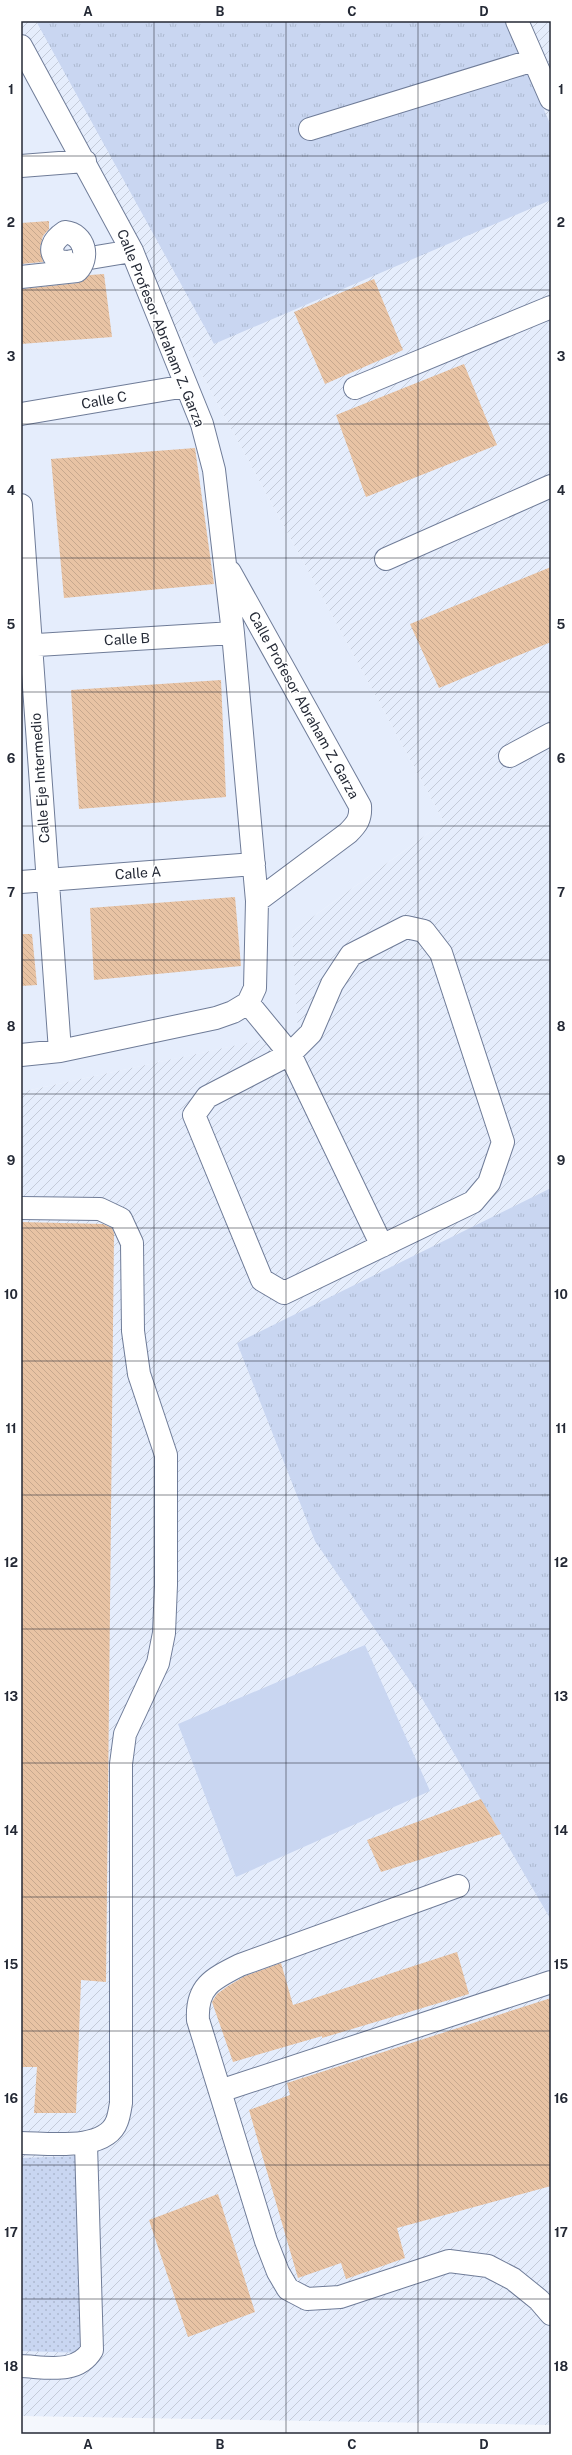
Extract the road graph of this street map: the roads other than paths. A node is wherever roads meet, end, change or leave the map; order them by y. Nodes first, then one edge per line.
1 (517, 21) edge
2 (21, 46) edge
3 (534, 60) junction
4 (551, 100) edge
5 (310, 129) dead end
6 (85, 161) junction
7 (21, 166) edge
8 (132, 251) junction
9 (21, 278) edge
10 (551, 307) edge
11 (186, 386) junction
12 (355, 388) dead end
13 (21, 414) edge
14 (551, 486) edge
15 (21, 505) edge
16 (386, 559) dead end
17 (224, 562) junction
18 (233, 633) junction
19 (26, 646) edge
20 (551, 734) edge
21 (510, 756) dead end
22 (254, 864) junction
23 (47, 880) junction
24 (21, 882) edge
25 (257, 901) junction
26 (248, 1003) junction
27 (60, 1051) junction
28 (290, 1054) junction
29 (21, 1055) edge
30 (21, 1208) edge
31 (382, 1246) junction
32 (458, 1886) dead end
33 (551, 1982) edge
34 (220, 2091) junction
35 (21, 2143) edge
36 (86, 2144) junction
37 (551, 2314) edge
38 (21, 2366) edge

1 - 3 lane
2 - 6 lane, Calle Profesor Abraham Z. Garza
3 - 4 lane
3 - 5 lane
6 - 7 lane
6 - 8 lane, Calle Profesor Abraham Z. Garza
8 - 9 lane, bridge
8 - 11 lane, Calle Profesor Abraham Z. Garza
10 - 12 lane
11 - 13 lane, Calle C
11 - 17 lane, Calle Profesor Abraham Z. Garza
14 - 16 lane
15 - 19 lane, Calle Eje Intermedio
17 - 18 lane, Calle Profesor Abraham Z. Garza
17 - 25 lane, Calle Profesor Abraham Z. Garza
18 - 19 lane, Calle B
18 - 22 lane, Calle Profesor Abraham Z. Garza
19 - 23 lane, Calle Eje Intermedio
20 - 21 lane
22 - 23 lane, Calle A
22 - 25 lane, Calle Profesor Abraham Z. Garza
23 - 24 lane, Calle A
23 - 27 lane, Calle Eje Intermedio
25 - 26 lane, Calle Profesor Abraham Z. Garza
26 - 27 lane
26 - 28 lane
27 - 29 lane
28 - 31 lane
28 - 31 lane
28 - 31 lane
30 - 36 lane
32 - 34 lane
33 - 34 lane
34 - 37 lane
35 - 36 lane
36 - 38 lane

